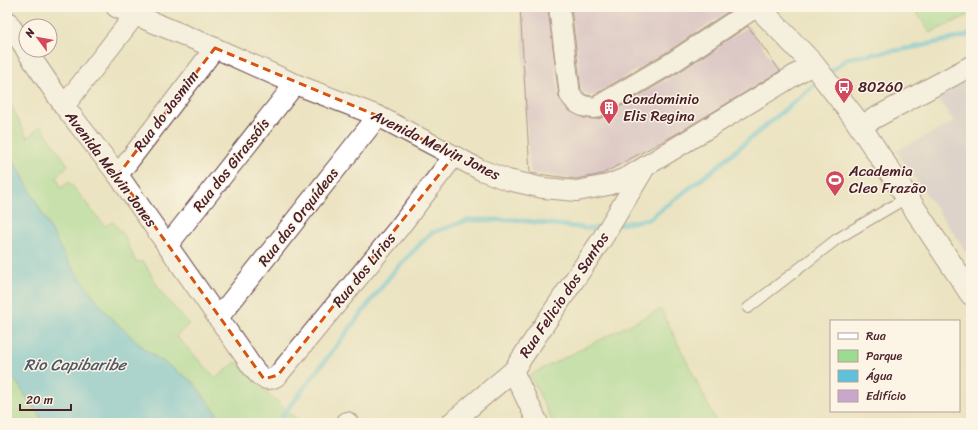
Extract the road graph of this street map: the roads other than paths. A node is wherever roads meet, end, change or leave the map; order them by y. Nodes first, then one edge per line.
1 (116, 7) edge
2 (559, 7) edge
3 (757, 7) edge
4 (135, 15) junction
5 (7, 21) edge
6 (18, 38) edge
7 (215, 48) junction
8 (31, 58) edge
9 (971, 66) edge
10 (815, 67) junction
11 (295, 84) junction
12 (64, 106) junction
13 (378, 116) junction
14 (860, 126) junction
15 (454, 156) junction
16 (644, 168) junction
17 (118, 175) junction
18 (908, 197) junction
19 (167, 246) junction
20 (971, 294) edge
21 (748, 308) dead end
22 (218, 318) junction
23 (513, 371) junction
24 (269, 380) joint
25 (451, 423) edge
26 (538, 423) edge

1 - 4 street, Avenida Melvin Jones
2 - 3 street
3 - 10 main road
4 - 7 street, Avenida Melvin Jones
4 - 12 street
5 - 6 street, Avenida Melvin Jones
7 - 11 street, Avenida Melvin Jones
7 - 17 street, Rua do Jasmim
8 - 12 street, Avenida Melvin Jones
9 - 14 street
10 - 14 main road
10 - 16 street, Avenida Melvin Jones
11 - 13 street, Avenida Melvin Jones
11 - 19 street, Rua dos Girassóis
12 - 17 street, Avenida Melvin Jones
13 - 15 street, Avenida Melvin Jones
13 - 22 street, Rua das Orquídeas
14 - 18 main road
15 - 16 street, Avenida Melvin Jones
15 - 24 street, Rua dos Lírios
16 - 23 street, Rua Felicio dos Santos
17 - 19 street, Avenida Melvin Jones
18 - 20 main road
18 - 21 lane
19 - 22 street, Avenida Melvin Jones
22 - 24 street, Avenida Melvin Jones
23 - 25 street
23 - 26 street, Rua Felicio dos Santos

